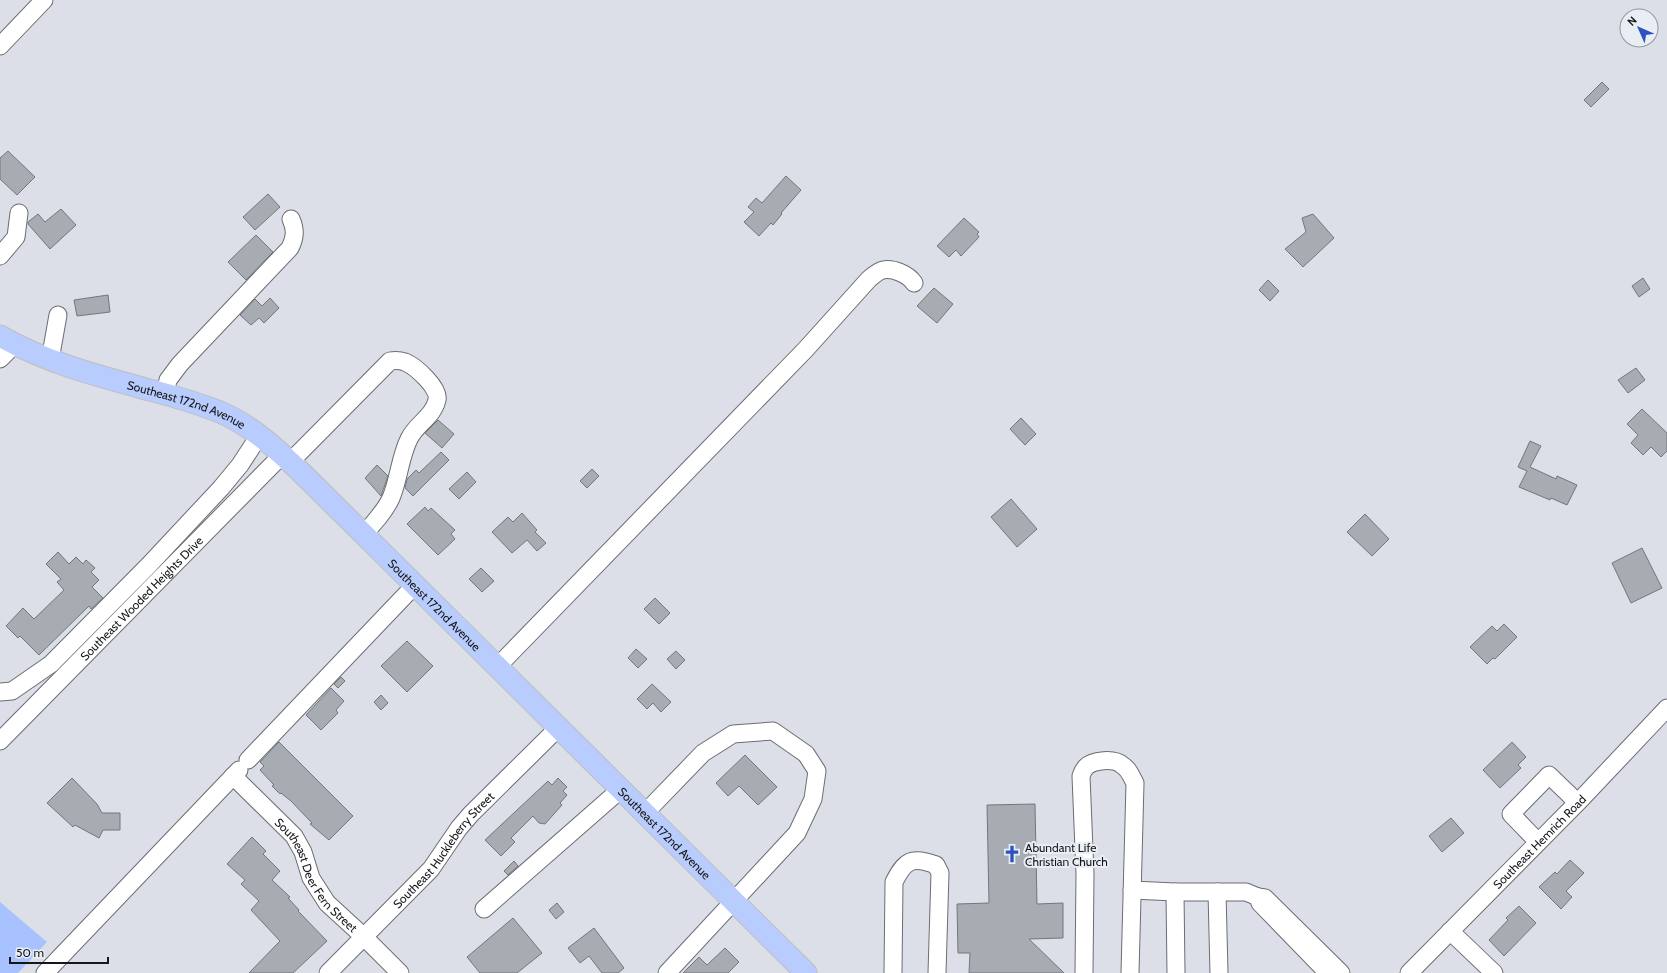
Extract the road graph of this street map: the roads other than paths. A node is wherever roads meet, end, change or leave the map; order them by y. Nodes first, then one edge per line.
1 (44, 0) edge
2 (0, 46) edge
3 (19, 213) dead end
4 (291, 219) dead end
5 (0, 256) edge
6 (914, 283) dead end
7 (58, 314) dead end
8 (7, 340) edge
9 (0, 359) edge
10 (50, 360) junction
11 (165, 394) junction
12 (259, 436) junction
13 (286, 458) junction
14 (364, 534) junction
15 (415, 585) junction
16 (498, 666) junction
17 (0, 692) edge
18 (1667, 708) edge
19 (559, 727) junction
20 (0, 741) edge
21 (240, 769) junction
22 (621, 789) junction
23 (1577, 802) junction
24 (645, 813) junction
25 (1538, 842) junction
26 (1132, 890) junction
27 (1175, 892) junction
28 (1217, 892) junction
29 (1258, 896) junction
30 (733, 900) junction
31 (484, 909) dead end
32 (1450, 932) junction
33 (364, 936) junction
34 (45, 973) edge
35 (328, 973) edge
36 (400, 973) edge
37 (667, 973) edge
38 (806, 973) edge
39 (893, 973) edge
40 (937, 973) edge
41 (1084, 973) edge
42 (1130, 973) edge
43 (1176, 973) edge
44 (1219, 973) edge
45 (1328, 973) edge
46 (1341, 973) edge
47 (1409, 973) edge
48 (1494, 973) edge

1 - 2 street
3 - 5 street
4 - 11 street
6 - 16 street
7 - 10 street
8 - 9 street
8 - 10 main road, Southeast 172nd Avenue
10 - 11 main road, Southeast 172nd Avenue
11 - 12 main road, Southeast 172nd Avenue
12 - 13 main road, Southeast 172nd Avenue
12 - 17 street
13 - 14 main road, Southeast 172nd Avenue
13 - 14 street, Southeast Wooded Heights Drive
13 - 20 street, Southeast Wooded Heights Drive
14 - 15 main road, Southeast 172nd Avenue
15 - 16 main road, Southeast 172nd Avenue
15 - 21 street
16 - 19 main road, Southeast 172nd Avenue
18 - 23 street, Southeast Hemrich Road
19 - 22 main road, Southeast 172nd Avenue
19 - 33 street, Southeast Huckleberry Street
21 - 33 street, Southeast Deer Fern Street
21 - 34 street
22 - 24 main road, Southeast 172nd Avenue
22 - 31 street
23 - 25 street, Southeast Hemrich Road
23 - 25 street
24 - 30 main road, Southeast 172nd Avenue
24 - 30 street
25 - 32 street, Southeast Hemrich Road
26 - 27 street
26 - 41 street
26 - 42 street
27 - 28 street
27 - 43 street
28 - 29 street
28 - 44 street
29 - 45 street
29 - 46 street
30 - 37 street
30 - 38 main road, Southeast 172nd Avenue
32 - 47 street, Southeast Hemrich Road
32 - 48 street
33 - 35 street, Southeast Huckleberry Street
33 - 36 street, Southeast Deer Fern Street
39 - 40 street

